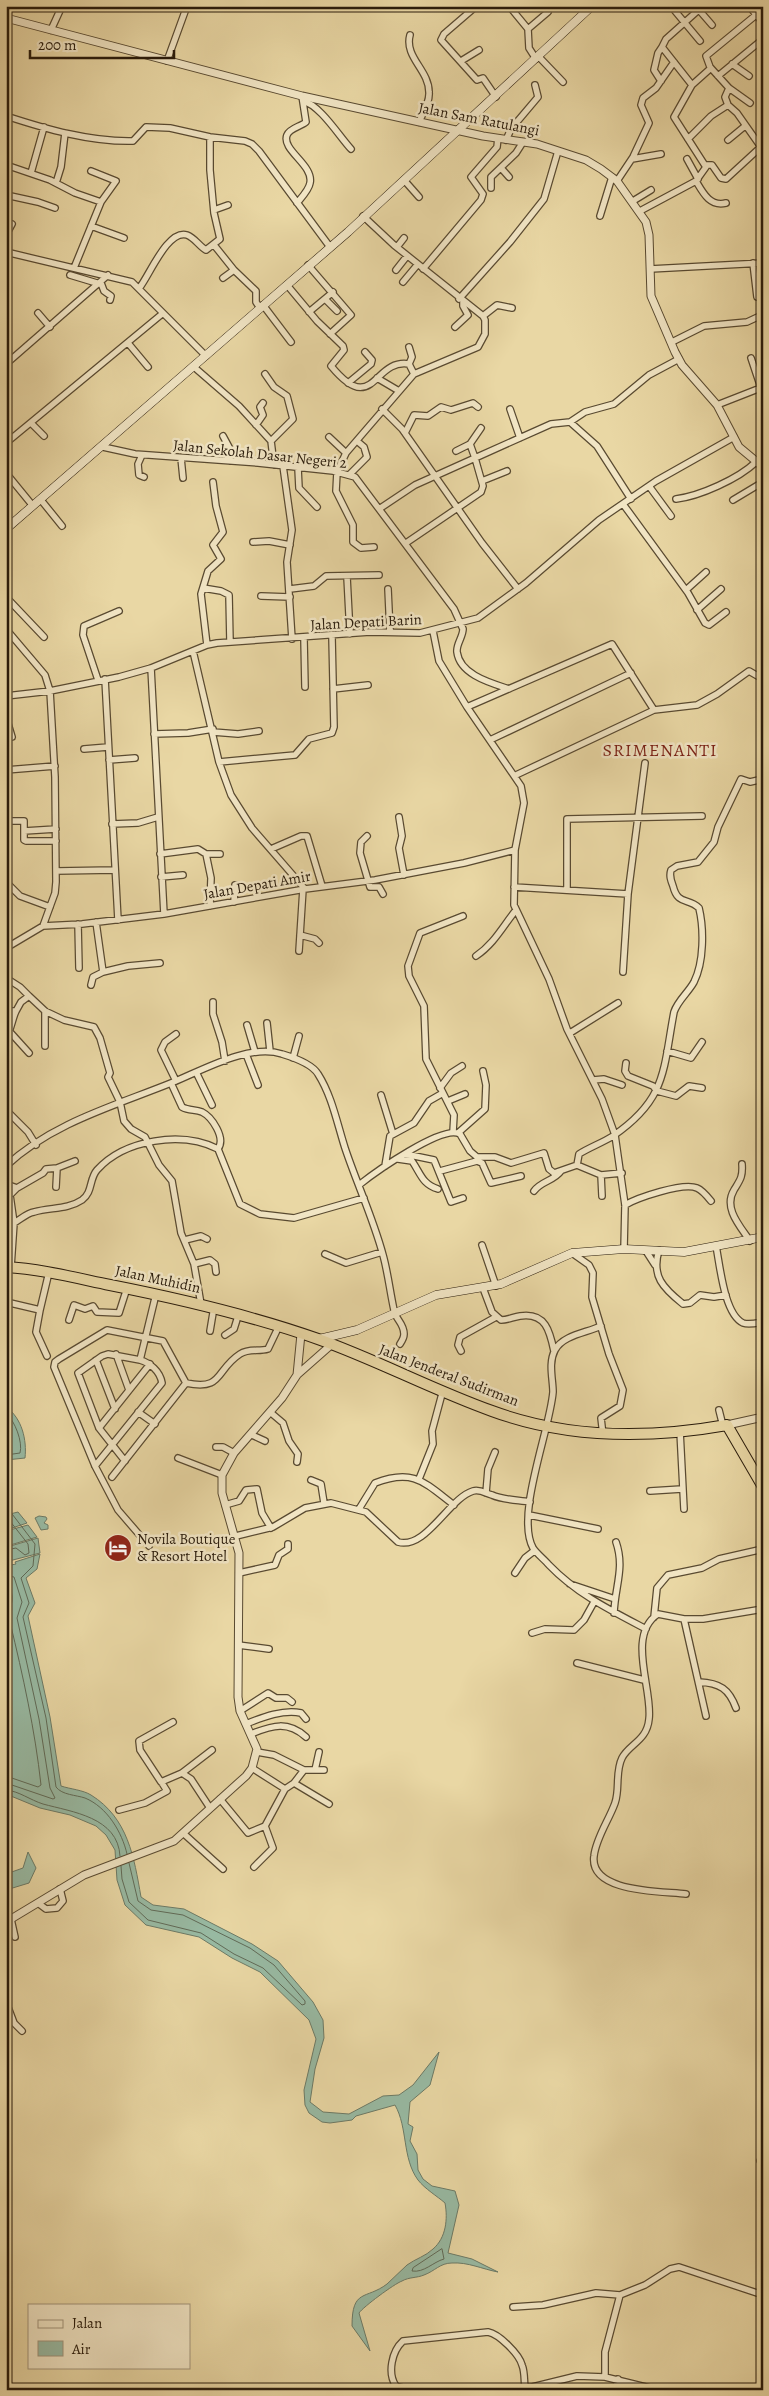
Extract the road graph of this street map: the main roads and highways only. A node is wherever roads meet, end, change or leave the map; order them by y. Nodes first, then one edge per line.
1 (592, 6) edge
2 (6, 529) edge
3 (763, 1238) edge
4 (9, 1267) edge
5 (349, 1333) junction
6 (301, 1334) joint
7 (319, 1339) junction
8 (343, 1349) junction
9 (763, 1487) edge

1 - 2 main road
3 - 5 main road
4 - 6 highway, Jalan Muhidin
5 - 7 main road
5 - 8 main road
6 - 7 highway, Jalan Jenderal Sudirman
7 - 8 highway, Jalan Jenderal Sudirman
8 - 9 highway, Jalan Jenderal Sudirman

